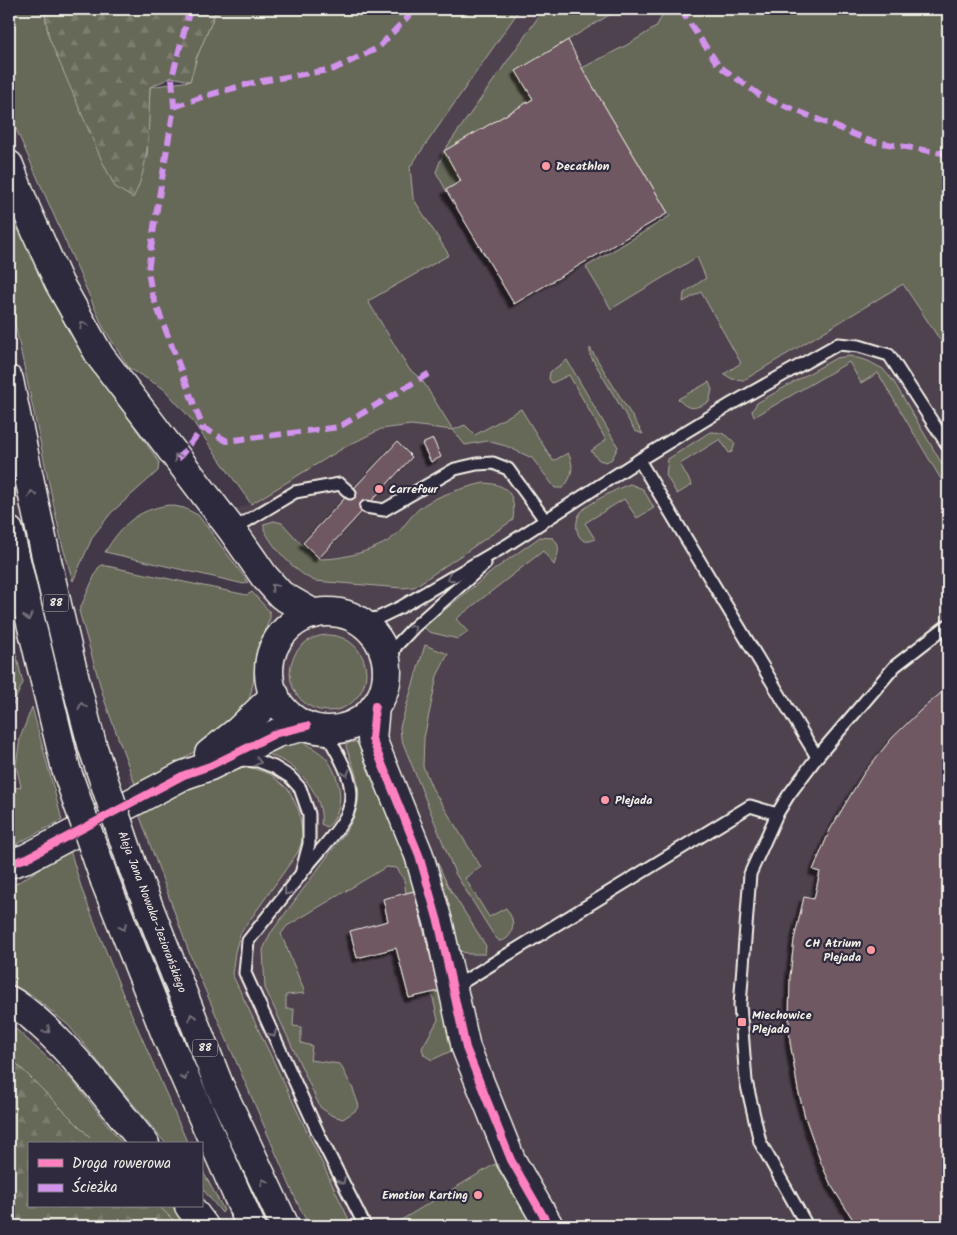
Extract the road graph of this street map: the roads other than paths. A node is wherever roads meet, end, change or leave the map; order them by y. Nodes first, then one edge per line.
1 (9, 165) edge
2 (9, 380) edge
3 (948, 446) edge
4 (639, 460) junction
5 (350, 493) dead end
6 (366, 507) dead end
7 (545, 520) junction
8 (232, 530) junction
9 (9, 531) edge
10 (507, 545) junction
11 (314, 614) junction
12 (358, 621) junction
13 (948, 625) edge
14 (387, 668) junction
15 (275, 696) junction
16 (376, 706) junction
17 (315, 728) junction
18 (817, 757) junction
19 (210, 766) junction
20 (184, 775) junction
21 (777, 814) junction
22 (15, 865) edge
23 (301, 874) junction
24 (453, 988) junction
25 (9, 1000) edge
26 (143, 1142) edge
27 (190, 1208) edge
28 (204, 1226) edge
29 (251, 1226) edge
30 (285, 1226) edge
31 (365, 1226) edge
32 (549, 1226) edge
33 (807, 1226) edge

8 -> 1 main road
30 -> 2 main road, Aleja Jana Nowaka-Jeziorańskiego / 88, bridge
3 - 4 lane
4 - 7 lane
4 - 18 lane
5 - 8 lane
6 - 7 lane
7 - 10 lane
11 -> 8 main road
9 -> 29 main road, 88, bridge
10 -> 12 lane
14 -> 10 lane
11 - 12 main road
11 - 15 main road
12 - 14 main road
13 - 18 lane
14 - 16 main road
15 - 17 main road
15 - 20 main road
16 - 17 main road
16 - 24 main road
17 - 19 main road
17 -> 23 lane
18 - 21 lane
19 - 20 main road
19 -> 23 lane
20 - 22 main road
21 - 24 lane
21 - 33 lane
23 -> 31 lane
24 - 32 main road
25 -> 26 main road
27 - 28 main road

